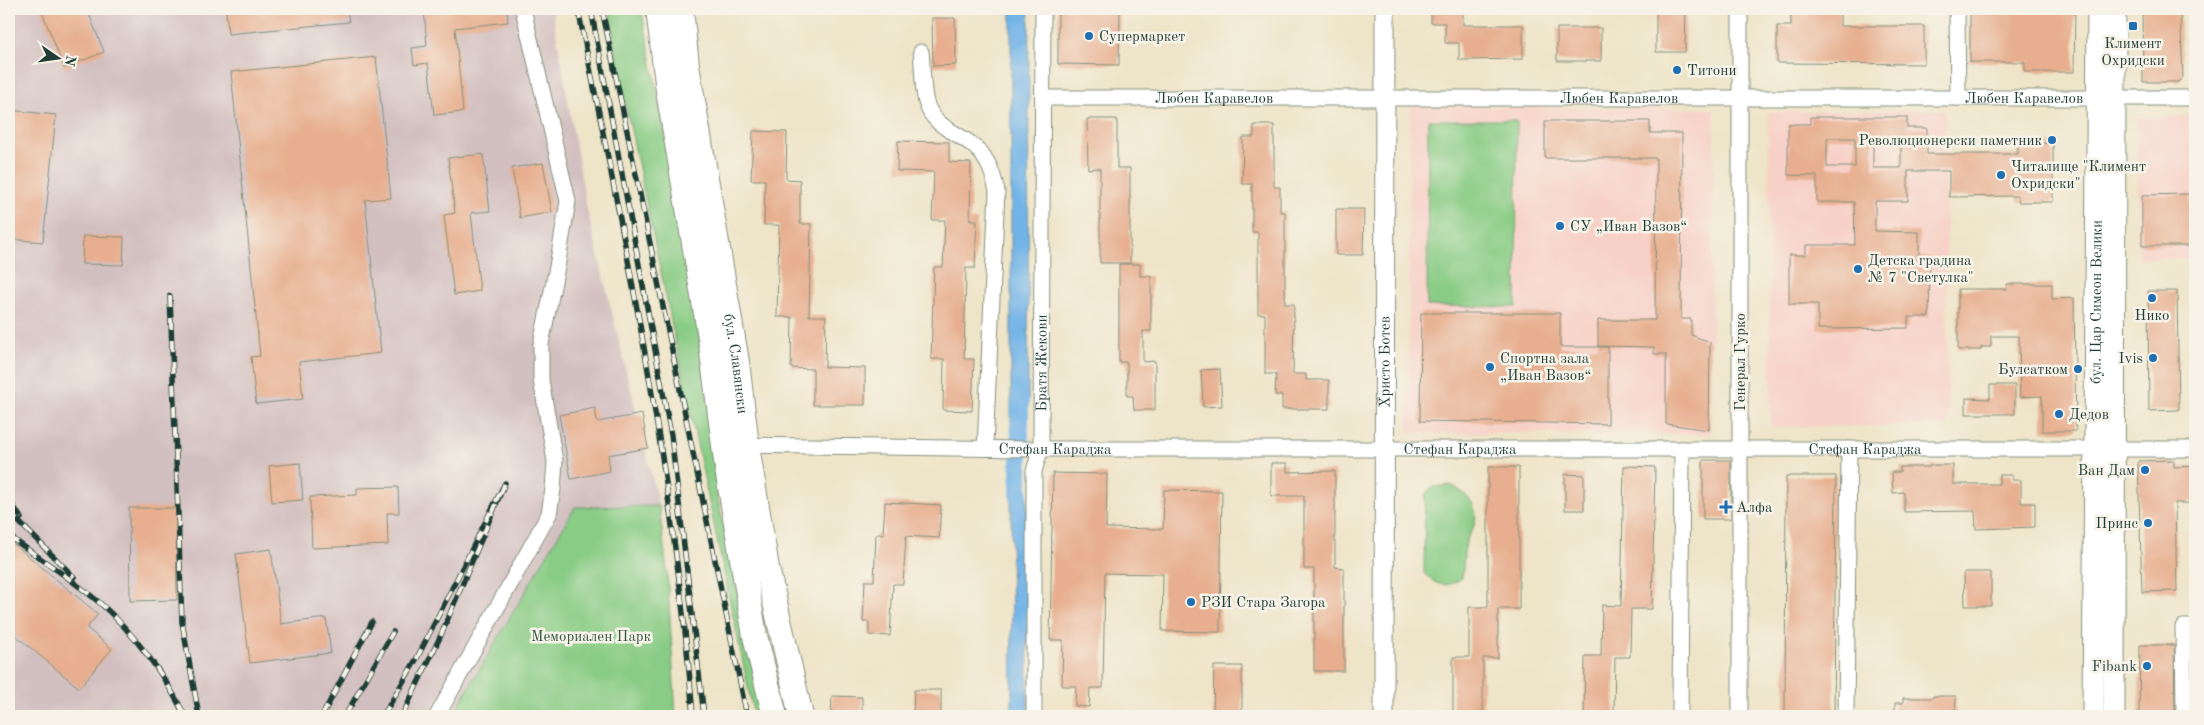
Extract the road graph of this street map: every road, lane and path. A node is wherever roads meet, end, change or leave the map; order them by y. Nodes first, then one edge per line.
1 (523, 9) edge
2 (658, 9) edge
3 (681, 9) edge
4 (1043, 9) edge
5 (1385, 9) edge
6 (1740, 9) edge
7 (1957, 9) edge
8 (2098, 9) edge
9 (2115, 9) edge
10 (921, 52) dead end
11 (1043, 98) junction
12 (1385, 98) junction
13 (1740, 98) junction
14 (1958, 98) junction
15 (2106, 98) junction
16 (2195, 98) edge
17 (736, 445) junction
18 (985, 448) junction
19 (1036, 449) junction
20 (1384, 449) junction
21 (1682, 449) junction
22 (1740, 449) junction
23 (1849, 449) junction
24 (2105, 449) junction
25 (2195, 449) edge
26 (2189, 627) edge
27 (437, 716) edge
28 (775, 716) edge
29 (801, 716) edge
30 (1034, 716) edge
31 (1384, 716) edge
32 (1680, 716) edge
33 (1740, 716) edge
34 (1846, 716) edge
35 (2093, 716) edge
36 (2114, 716) edge
37 (2184, 716) edge

1 - 27 street
2 - 17 main road, бул. Славянски
3 - 17 main road, бул. Славянски
4 - 11 street, Братя Жекови
5 - 12 street, Христо Ботев
6 - 13 street, Генерал Гурко
7 - 14 street
8 - 15 main road, бул. Цар Симеон Велики
9 - 15 main road, бул. Цар Симеон Велики
10 - 18 street
11 - 12 street, Любен Каравелов
11 - 19 street, Братя Жекови
12 - 13 street, Любен Каравелов
12 - 20 street, Христо Ботев
13 - 14 street, Любен Каравелов
13 - 22 street, Генерал Гурко
14 - 15 street, Любен Каравелов
15 - 16 street, Любен Каравелов
15 - 24 main road, бул. Цар Симеон Велики
17 - 18 street, Стефан Караджа
17 - 28 main road, бул. Славянски
17 - 29 main road, бул. Славянски
18 - 19 street, Стефан Караджа
19 - 20 street, Стефан Караджа
19 - 30 street, Братя Жекови
20 - 21 street, Стефан Караджа
20 - 31 street, Христо Ботев
21 - 22 street, Стефан Караджа
21 - 32 street
22 - 23 street, Стефан Караджа
22 - 33 street, Генерал Гурко
23 - 24 street, Стефан Караджа
23 - 34 street
24 - 25 street, Стефан Караджа
24 - 35 main road, бул. Цар Симеон Велики
24 - 36 main road, бул. Цар Симеон Велики
26 - 37 street

